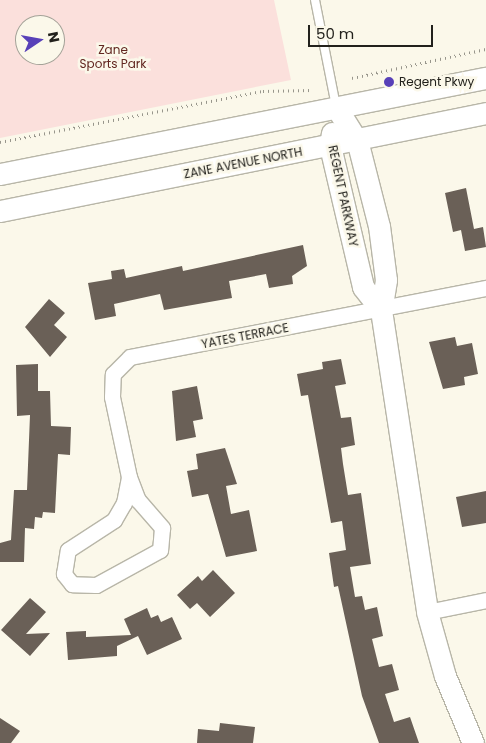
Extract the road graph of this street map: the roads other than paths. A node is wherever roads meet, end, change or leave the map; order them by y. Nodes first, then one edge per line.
1 (315, 0) edge
2 (486, 78) edge
3 (336, 108) junction
4 (486, 114) edge
5 (357, 140) junction
6 (330, 146) junction
7 (0, 174) edge
8 (0, 211) edge
9 (486, 288) edge
10 (381, 310) junction
11 (129, 477) junction
12 (486, 600) edge
13 (427, 612) junction
14 (473, 743) edge

1 - 3 lane
2 - 3 main road
3 - 5 main road, REGENT PARKWAY
3 - 6 main road, REGENT PARKWAY
3 - 7 main road
4 - 5 main road, ZANE AVENUE NORTH
5 - 6 main road, ZANE AVENUE NORTH
5 - 10 main road, REGENT PARKWAY
6 - 8 main road, ZANE AVENUE NORTH
6 - 10 main road, REGENT PARKWAY
9 - 10 street, YATES TERRACE
10 - 11 street, YATES TERRACE
10 - 13 main road, REGENT PARKWAY
11 - 11 street, YATES TERRACE
12 - 13 street
13 - 14 main road, REGENT PARKWAY

